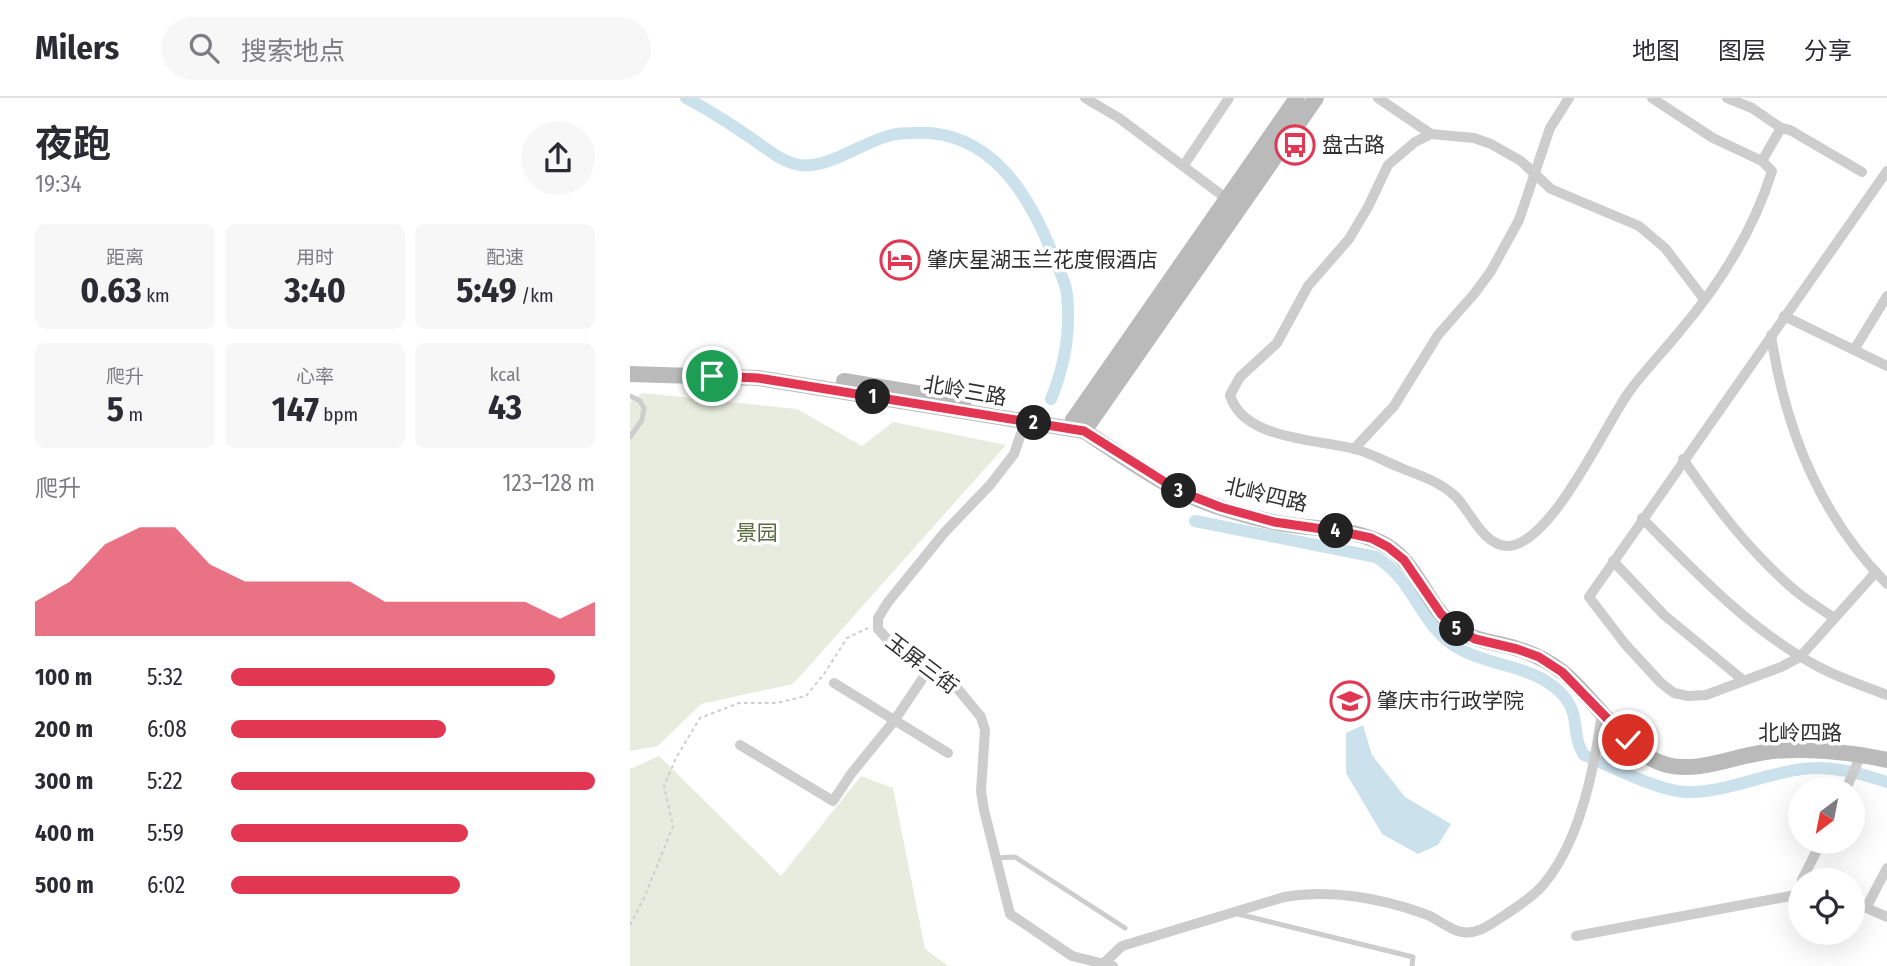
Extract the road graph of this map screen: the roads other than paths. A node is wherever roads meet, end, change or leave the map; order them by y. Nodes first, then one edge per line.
1 (1085, 98) edge
2 (1229, 98) edge
3 (1297, 98) edge
4 (1316, 98) edge
5 (1378, 98) edge
6 (1569, 98) edge
7 (1652, 98) edge
8 (1727, 98) edge
9 (1781, 128) junction
10 (1431, 134) junction
11 (1762, 160) junction
12 (1184, 165) junction
13 (1862, 172) dead end
14 (1887, 172) edge
15 (1535, 177) junction
16 (1227, 199) junction
17 (1193, 261) junction
18 (1887, 296) edge
19 (1704, 299) junction
20 (1784, 316) junction
21 (1771, 335) junction
22 (1854, 350) junction
23 (630, 364) edge
24 (1887, 366) edge
25 (630, 374) edge
26 (630, 396) edge
27 (1025, 422) junction
28 (1078, 425) junction
29 (630, 437) edge
30 (1354, 449) junction
31 (1684, 459) junction
32 (1642, 518) junction
33 (1613, 561) junction
34 (1876, 572) junction
35 (1887, 584) edge
36 (1835, 618) junction
37 (1800, 657) junction
38 (929, 669) junction
39 (1743, 680) junction
40 (834, 683) dead end
41 (1887, 695) edge
42 (1602, 711) junction
43 (894, 721) junction
44 (740, 745) dead end
45 (948, 753) dead end
46 (1887, 760) edge
47 (1859, 761) junction
48 (1852, 777) edge
49 (996, 858) junction
50 (1887, 868) edge
51 (1788, 896) edge
52 (1867, 906) joint
53 (1232, 912) junction
54 (1887, 917) edge
55 (1125, 928) dead end
56 (1576, 936) dead end
57 (1108, 965) edge
58 (1412, 966) edge

1 - 12 street
2 - 12 street
3 - 16 street
4 - 17 street
5 - 10 street
6 - 15 street
7 - 11 street
8 - 9 street
9 - 11 street
9 - 13 street
10 - 15 street
10 - 30 street
11 - 19 street
12 - 16 street
14 - 20 street
15 - 19 street
15 - 30 street
16 - 17 street
17 - 28 street
18 - 22 street
19 - 30 street
20 - 21 street
20 - 22 street
21 - 31 street
21 - 34 street
22 - 24 street
23 - 28 street, 北岭三路
25 - 27 street, 北岭三路
26 - 29 lane
27 - 28 street, 北岭三路
27 - 38 street, 玉屏三街
28 - 42 street, 北岭四路
31 - 32 street
31 - 36 street
32 - 33 street
32 - 37 street
33 - 39 street
33 - 39 street
34 - 35 street
34 - 36 street
36 - 37 street
37 - 39 street
37 - 41 street
38 - 43 street
38 - 49 street, 玉屏三街
40 - 43 street
42 - 47 street, 北岭四路
42 - 53 street
43 - 44 street
43 - 45 street
46 - 47 street, 北岭四路
47 - 48 street
49 - 55 lane
49 - 57 street, 玉屏三街
50 - 52 street
51 - 56 street
52 - 54 street
53 - 57 street
53 - 58 lane

